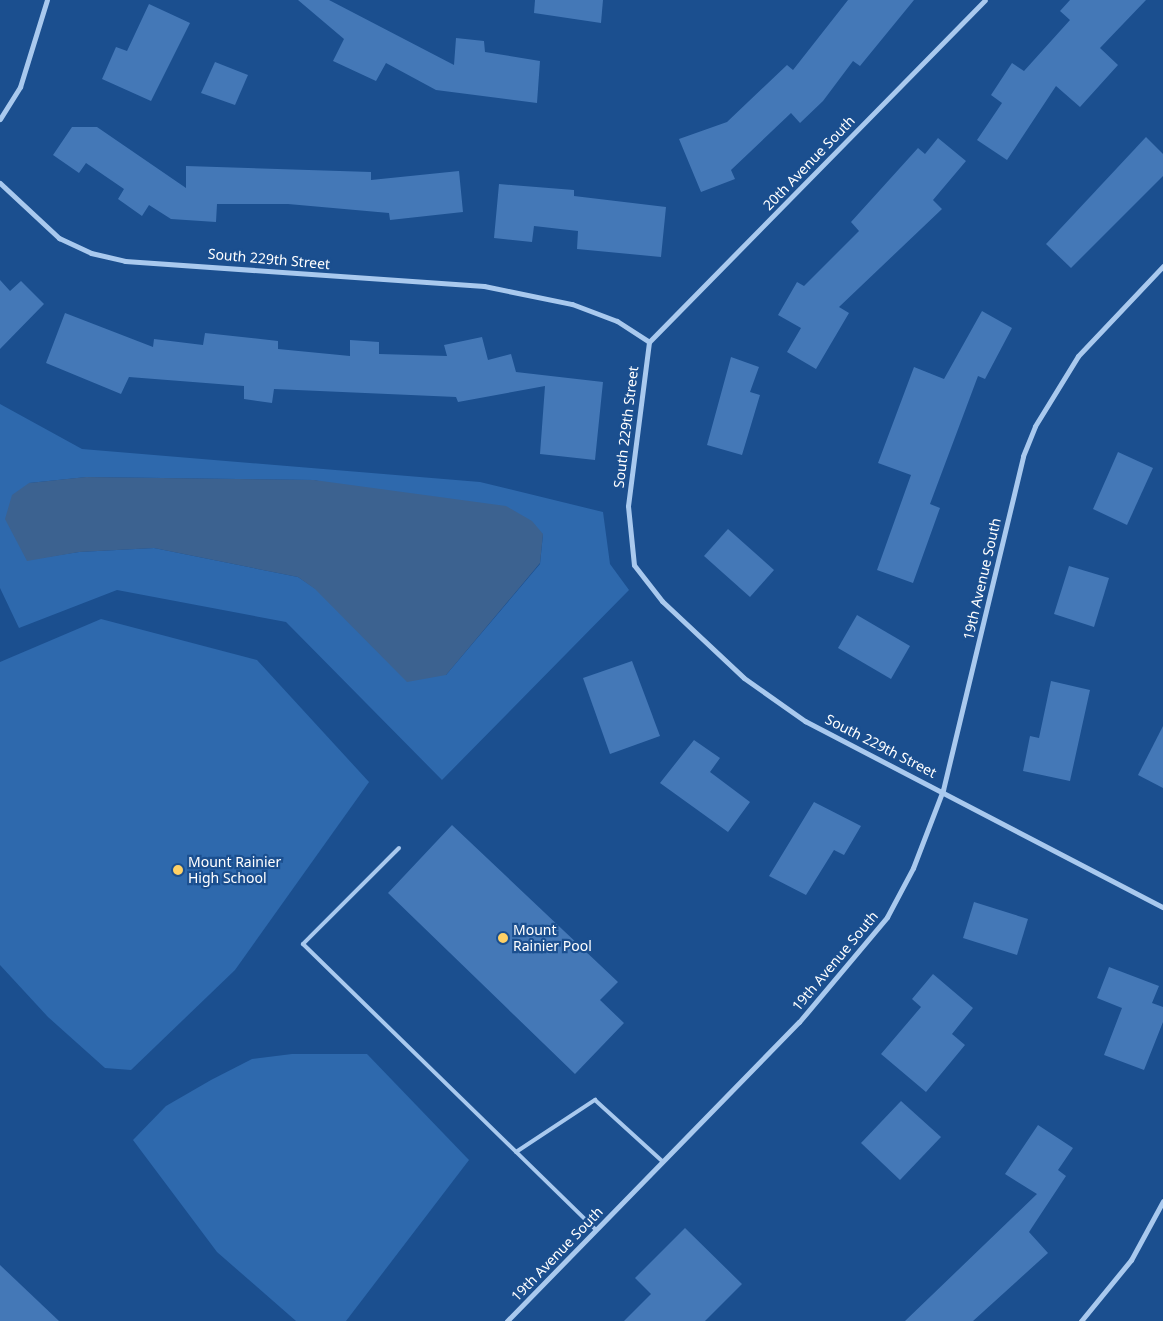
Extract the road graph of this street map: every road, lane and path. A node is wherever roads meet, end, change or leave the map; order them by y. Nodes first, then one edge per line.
1 (47, 0) edge
2 (985, 0) edge
3 (0, 119) edge
4 (0, 183) edge
5 (1163, 266) edge
6 (649, 342) junction
7 (942, 790) junction
8 (400, 848) dead end
9 (1163, 907) edge
10 (516, 1152) junction
11 (662, 1161) junction
12 (1163, 1201) edge
13 (596, 1230) junction
14 (507, 1321) edge
15 (1081, 1321) edge

1 - 3 street
2 - 6 street, 20th Avenue South
4 - 6 street, South 229th Street
5 - 7 street, 19th Avenue South
6 - 7 street, South 229th Street
7 - 9 street, South 229th Street
7 - 11 street, 19th Avenue South
8 - 10 lane
10 - 11 lane
10 - 13 lane
11 - 13 street, 19th Avenue South
12 - 15 street
13 - 14 street, 19th Avenue South

